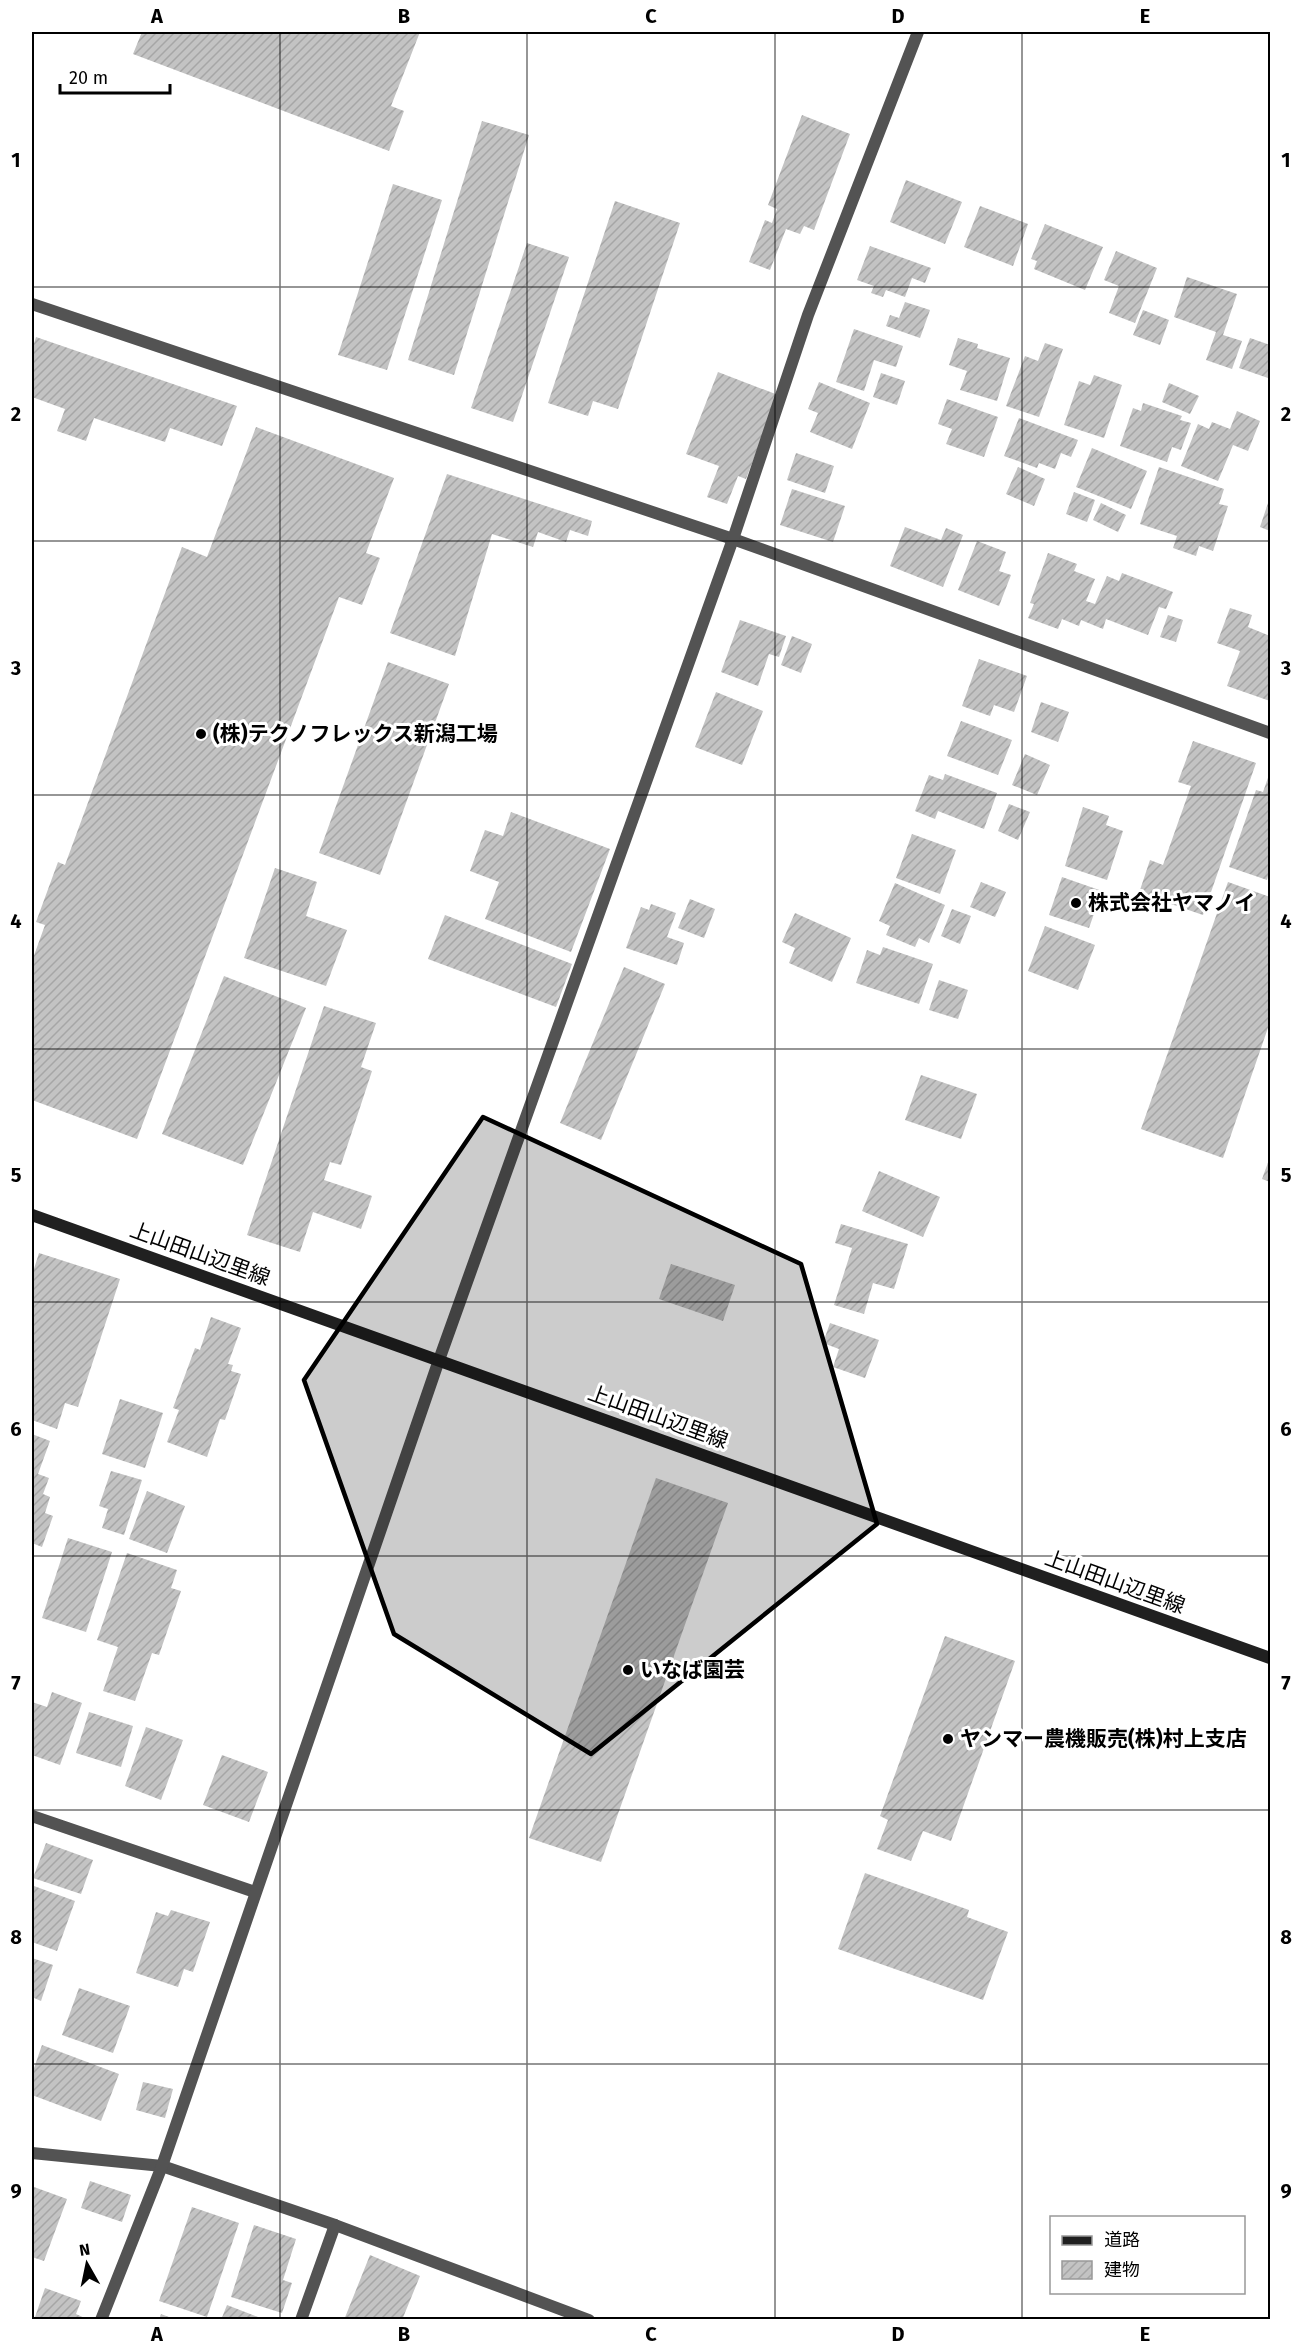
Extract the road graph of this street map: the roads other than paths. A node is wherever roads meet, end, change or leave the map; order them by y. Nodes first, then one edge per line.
1 (918, 32) edge
2 (32, 304) edge
3 (733, 539) junction
4 (1270, 733) edge
5 (32, 1215) edge
6 (439, 1360) junction
7 (1270, 1659) edge
8 (32, 1816) edge
9 (255, 1892) junction
10 (32, 2153) edge
11 (162, 2166) junction
12 (335, 2225) junction
13 (559, 2314) edge
14 (101, 2319) edge
15 (301, 2319) edge
16 (589, 2319) edge

1 - 3 street
2 - 3 street
3 - 4 street
3 - 6 street
5 - 6 main road, 上山田山辺里線
6 - 7 main road, 上山田山辺里線
6 - 9 street
8 - 9 street
9 - 11 street
10 - 11 street
11 - 12 street
11 - 14 street
12 - 13 street
12 - 15 street
13 - 16 street

